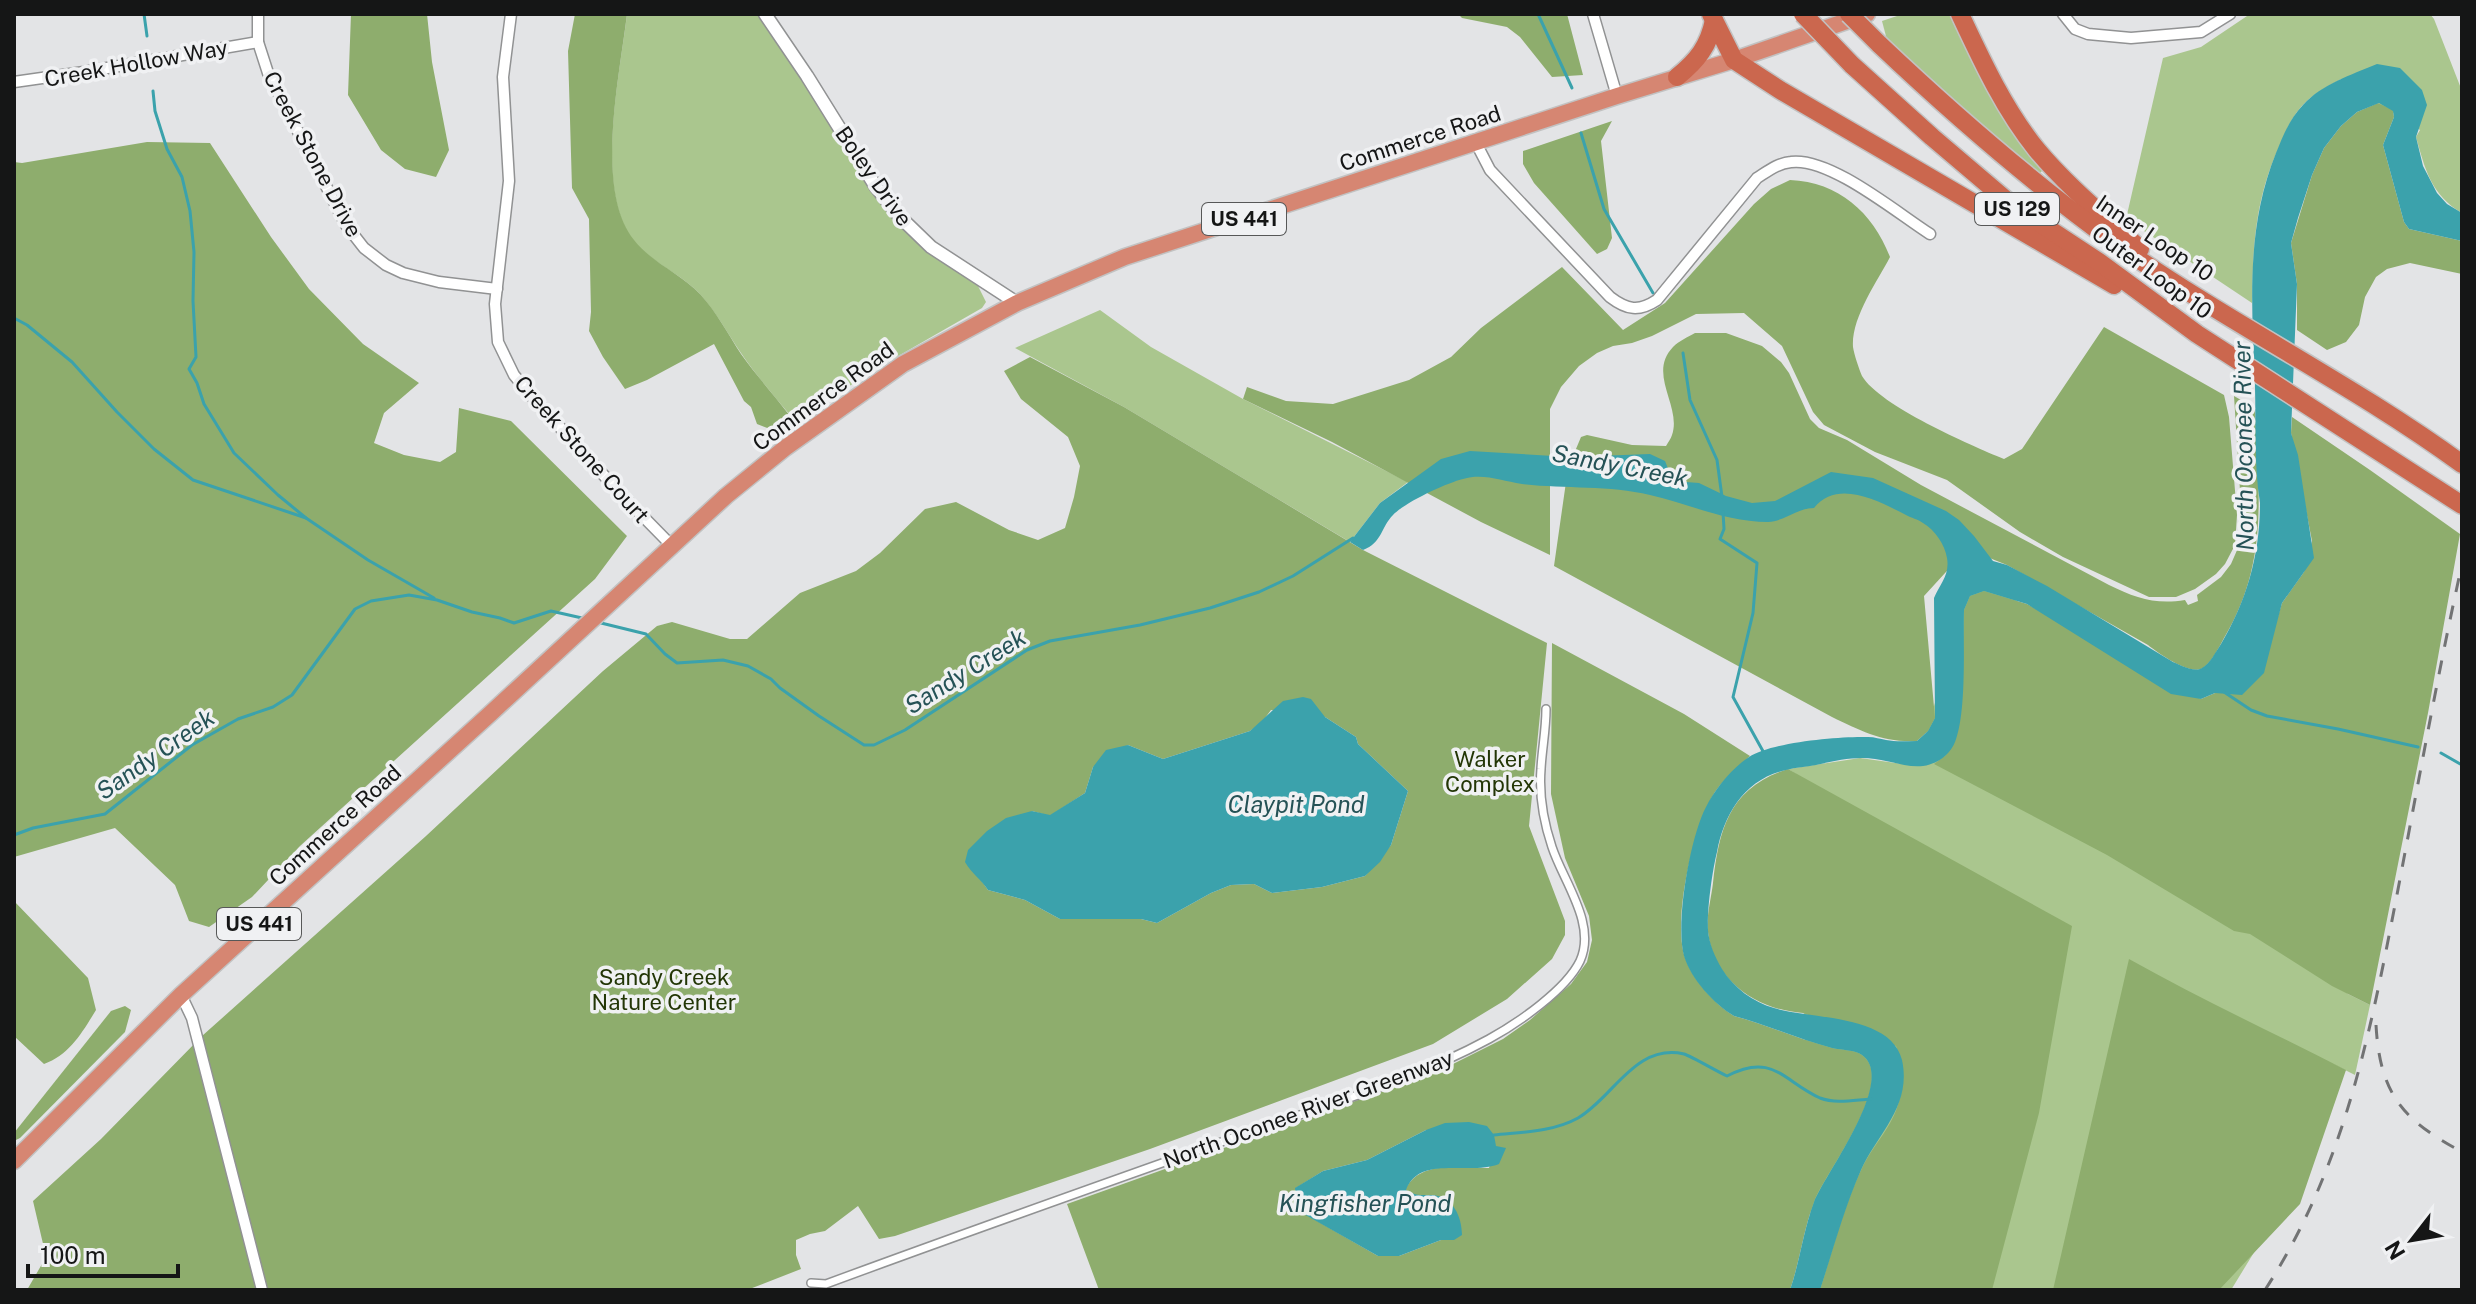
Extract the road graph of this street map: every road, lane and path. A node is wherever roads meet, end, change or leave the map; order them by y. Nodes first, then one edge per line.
1 (258, 14) edge
2 (511, 14) edge
3 (765, 14) edge
4 (1593, 14) edge
5 (1803, 14) edge
6 (1849, 14) edge
7 (1867, 14) edge
8 (1960, 14) edge
9 (2063, 14) edge
10 (2230, 14) edge
11 (1712, 17) edge
12 (258, 42) junction
13 (1734, 60) junction
14 (1677, 77) junction
15 (14, 82) edge
16 (1617, 96) junction
17 (1476, 143) junction
18 (1930, 234) dead end
19 (2184, 288) junction
20 (497, 289) junction
21 (1017, 303) junction
22 (2197, 334) junction
23 (2460, 462) edge
24 (2456, 501) edge
25 (671, 545) junction
26 (1546, 709) dead end
27 (181, 995) junction
28 (14, 1161) edge
29 (811, 1283) dead end
30 (262, 1290) edge

1 - 12 street, Creek Stone Drive
2 - 20 street, Creek Stone Court
3 - 21 street, Boley Drive
4 - 16 street
5 - 22 highway, Outer Loop 10 / US 129, bridge
6 - 19 highway, Inner Loop 10 / US 129, bridge
7 - 13 highway, Commerce Road / US 441
8 - 19 highway
9 - 10 street
11 - 13 highway
11 - 14 highway
12 - 15 street, Creek Hollow Way
12 - 20 street, Creek Stone Drive
13 - 14 highway, Commerce Road / US 441
13 - 22 highway
14 - 16 highway, Commerce Road / US 441
16 - 17 highway, Commerce Road / US 441
17 - 18 street
17 - 21 highway, Commerce Road / US 441
19 - 23 highway, Inner Loop 10 / US 129
20 - 25 street, Creek Stone Court
21 - 25 highway, Commerce Road / US 441
22 - 24 highway, Outer Loop 10 / US 129
25 - 27 highway, Commerce Road / US 441
26 - 29 street, North Oconee River Greenway
27 - 28 highway, Commerce Road / US 441
27 - 30 street

